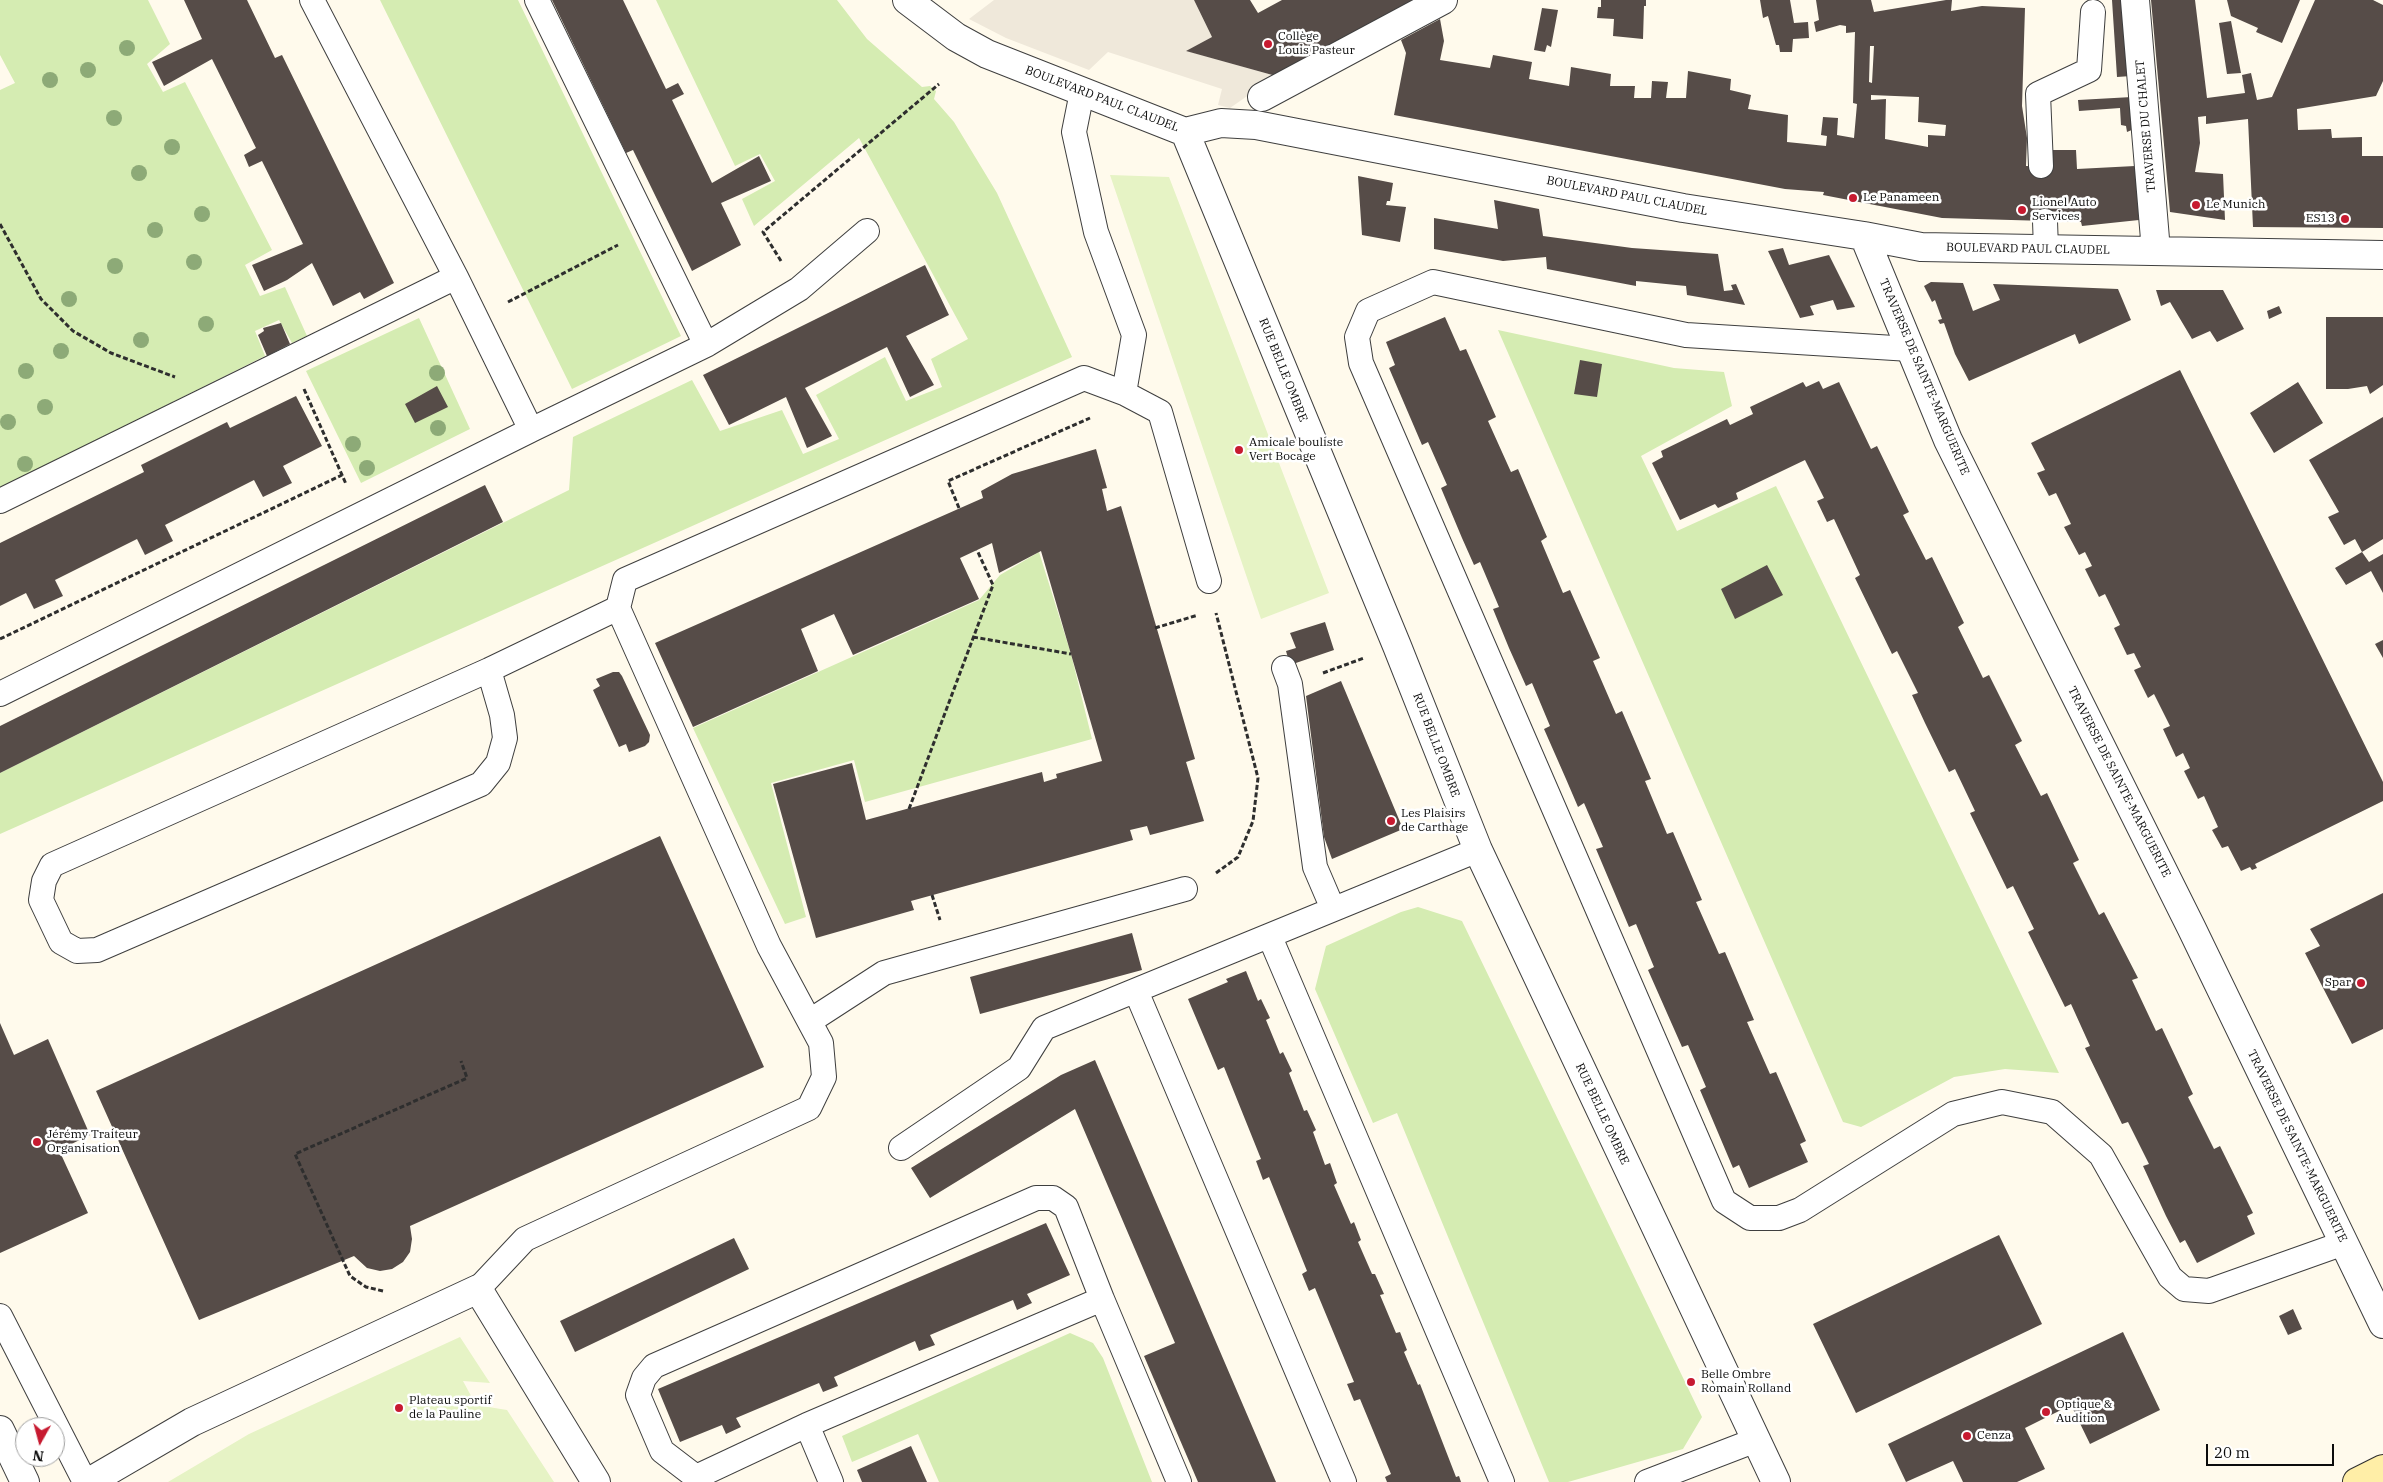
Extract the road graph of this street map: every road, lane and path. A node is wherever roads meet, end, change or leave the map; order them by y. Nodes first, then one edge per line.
1 (312, 0) edge
2 (537, 0) edge
3 (907, 0) edge
4 (1443, 0) edge
5 (2135, 0) edge
6 (2093, 12) dead end
7 (940, 84) dead end
8 (1082, 92) junction
9 (1262, 97) dead end
10 (1185, 132) junction
11 (2042, 166) dead end
12 (2045, 221) dead end
13 (0, 224) edge
14 (649, 228) junction
15 (868, 231) dead end
16 (1864, 236) junction
17 (2046, 249) junction
18 (2156, 251) junction
19 (2383, 255) edge
20 (456, 278) junction
21 (799, 289) junction
22 (476, 318) junction
23 (706, 345) junction
24 (1910, 349) junction
25 (290, 359) junction
26 (221, 393) junction
27 (1124, 393) junction
28 (531, 430) junction
29 (342, 475) junction
30 (0, 501) edge
31 (959, 508) dead end
32 (360, 516) junction
33 (977, 550) dead end
34 (1209, 581) joint
35 (618, 608) junction
36 (1215, 609) junction
37 (1155, 628) dead end
38 (973, 637) junction
39 (0, 639) edge
40 (1398, 646) junction
41 (1071, 654) dead end
42 (489, 670) junction
43 (1287, 676) joint
44 (0, 694) edge
45 (909, 809) dead end
46 (1478, 850) junction
47 (1186, 889) joint
48 (1333, 909) junction
49 (1270, 937) junction
50 (1136, 991) junction
51 (810, 1021) junction
52 (461, 1061) dead end
53 (902, 1148) dead end
54 (2344, 1243) junction
55 (366, 1287) dead end
56 (478, 1288) junction
57 (1102, 1299) junction
58 (0, 1316) edge
59 (2383, 1324) edge
60 (807, 1425) junction
61 (0, 1430) edge
62 (1756, 1440) junction
63 (2383, 1469) edge
64 (699, 1480) edge
65 (25, 1482) edge
66 (85, 1482) edge
67 (90, 1482) edge
68 (596, 1482) edge
69 (831, 1482) edge
70 (1178, 1482) edge
71 (1344, 1482) edge
72 (1502, 1482) edge
73 (1646, 1482) edge
74 (1776, 1482) edge
75 (2357, 1482) edge

1 - 20 lane
2 - 14 lane
3 - 8 street, BOULEVARD PAUL CLAUDEL
4 - 9 street
5 - 18 street, TRAVERSE DU CHALET
6 - 11 lane
7 - 21 path
8 - 10 street, BOULEVARD PAUL CLAUDEL
8 - 27 lane
10 - 16 street, BOULEVARD PAUL CLAUDEL
10 - 40 street, RUE BELLE OMBRE
12 - 17 lane
13 - 26 path
14 - 22 path
14 - 23 lane
15 - 21 lane
16 - 17 street, BOULEVARD PAUL CLAUDEL
16 - 24 street, TRAVERSE DE SAINTE-MARGUERITE
17 - 18 street, BOULEVARD PAUL CLAUDEL
18 - 19 street, BOULEVARD PAUL CLAUDEL
20 - 22 lane
20 - 25 lane
21 - 23 lane
22 - 28 lane
23 - 28 lane
24 - 54 street, TRAVERSE DE SAINTE-MARGUERITE
24 - 54 lane
25 - 26 lane
25 - 29 path
26 - 30 lane
27 - 31 path
27 - 34 lane
27 - 35 lane
28 - 32 lane
29 - 32 path
29 - 39 path
32 - 44 lane
33 - 38 path
34 - 36 path
35 - 42 lane
35 - 51 lane
36 - 37 path
36 - 47 path
38 - 41 path
38 - 45 path
40 - 43 path
40 - 46 street, RUE BELLE OMBRE
42 - 42 lane
43 - 48 lane
46 - 48 lane
46 - 62 street, RUE BELLE OMBRE
47 - 51 lane
48 - 49 lane
49 - 50 lane
49 - 72 lane
50 - 53 lane
50 - 71 lane
51 - 56 lane
52 - 55 path
54 - 59 street, TRAVERSE DE SAINTE-MARGUERITE
56 - 67 street
56 - 68 street
57 - 60 lane
57 - 64 lane
57 - 70 lane
58 - 66 lane
60 - 64 lane
60 - 69 lane
61 - 65 street
62 - 73 lane
62 - 74 street, RUE BELLE OMBRE
63 - 75 main road

